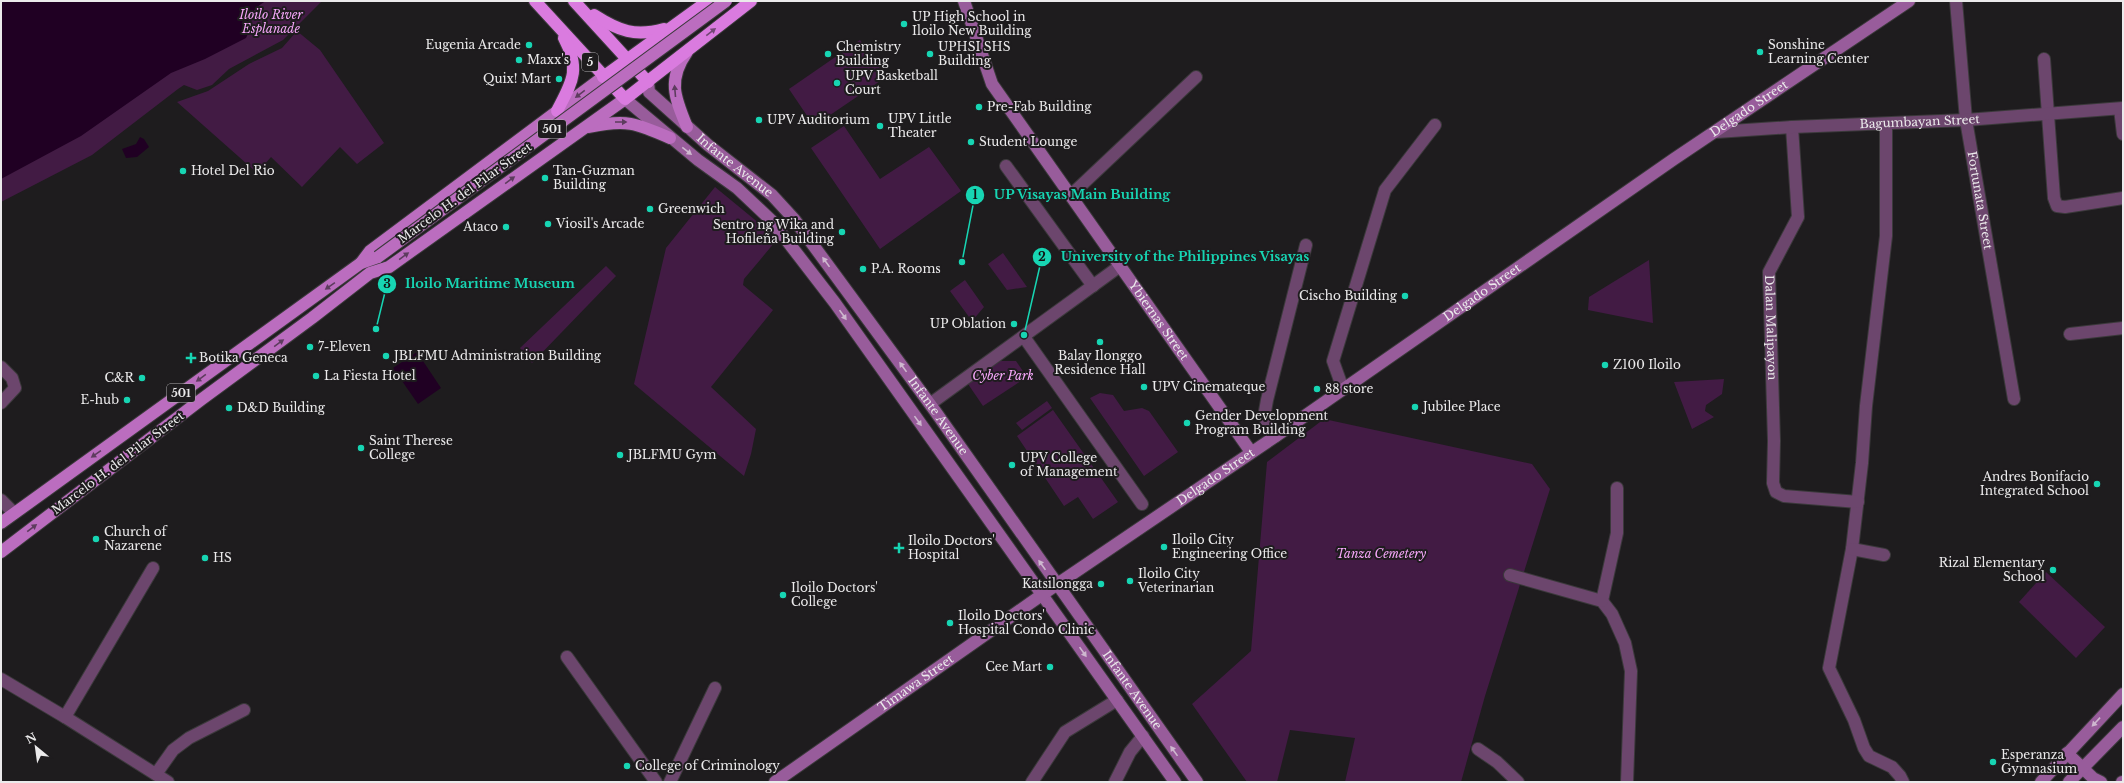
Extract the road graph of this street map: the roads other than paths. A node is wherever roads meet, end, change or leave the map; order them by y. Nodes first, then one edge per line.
1 (535, 1) edge
2 (708, 1) edge
3 (726, 1) edge
4 (751, 1) edge
5 (964, 1) edge
6 (1909, 1) edge
7 (1956, 1) edge
8 (576, 3) edge
9 (556, 24) junction
10 (673, 26) junction
11 (689, 48) junction
12 (628, 58) junction
13 (2044, 59) dead end
14 (603, 77) junction
15 (1196, 77) dead end
16 (648, 82) junction
17 (624, 100) junction
18 (2122, 108) edge
19 (557, 111) junction
20 (2047, 113) junction
21 (1966, 120) junction
22 (1886, 124) junction
23 (1435, 125) dead end
24 (687, 127) junction
25 (1792, 127) junction
26 (582, 128) junction
27 (1716, 132) junction
28 (2123, 134) edge
29 (670, 138) junction
30 (1006, 166) dead end
31 (1071, 195) junction
32 (2123, 198) edge
33 (1306, 245) dead end
34 (378, 257) junction
35 (361, 263) junction
36 (1120, 266) junction
37 (370, 273) junction
38 (1093, 286) junction
39 (2123, 328) edge
40 (2070, 334) dead end
41 (1024, 337) junction
42 (1, 367) edge
43 (1343, 389) junction
44 (2014, 399) dead end
45 (1, 403) edge
46 (930, 404) junction
47 (1276, 436) junction
48 (1251, 452) junction
49 (1617, 488) dead end
50 (1, 500) edge
51 (1858, 502) junction
52 (1142, 504) dead end
53 (14, 513) junction
54 (1, 523) edge
55 (1016, 528) junction
56 (1002, 538) junction
57 (1852, 549) junction
58 (1, 552) edge
59 (1884, 555) dead end
60 (153, 568) dead end
61 (1510, 575) dead end
62 (1056, 585) junction
63 (1042, 595) junction
64 (1602, 600) junction
65 (567, 657) dead end
66 (1, 680) edge
67 (715, 688) dead end
68 (2123, 694) edge
69 (1117, 700) junction
70 (244, 710) dead end
71 (65, 717) junction
72 (2123, 727) edge
73 (1143, 736) junction
74 (1478, 749) dead end
75 (2067, 753) junction
76 (2083, 769) junction
77 (156, 774) junction
78 (168, 782) edge
79 (656, 782) edge
80 (670, 782) edge
81 (775, 782) edge
82 (1032, 782) edge
83 (1115, 782) edge
84 (1175, 782) edge
85 (1197, 782) edge
86 (1518, 782) edge
87 (1627, 782) edge
88 (1903, 782) edge
89 (2041, 782) edge
90 (2070, 782) edge
91 (2101, 782) edge

1 - 9 highway, 5
2 - 10 highway, Marcelo H. del Pilar Street
3 - 34 main road, Marcelo H. del Pilar Street / 501, bridge
11 -> 4 highway, Marcelo H. del Pilar Street
5 - 31 main road, Ybiernas Street
6 - 27 main road, Delgado Street
7 - 21 street, Fortunata Street
8 - 10 highway
8 - 12 highway
9 - 14 highway, 5
9 - 19 highway
10 - 12 highway, Marcelo H. del Pilar Street
11 - 16 highway, Marcelo H. del Pilar Street
24 -> 11 main road
12 - 14 highway, Marcelo H. del Pilar Street
12 - 16 highway
13 - 20 street
14 - 17 highway, 5
14 -> 19 main road, Marcelo H. del Pilar Street
15 - 31 street
16 - 17 highway, Marcelo H. del Pilar Street
16 - 24 main road, Infante Avenue
17 - 26 main road, Marcelo H. del Pilar Street
17 - 29 main road, Infante Avenue
18 - 20 street, Bagumbayan Street
18 - 28 street
19 - 35 main road, Marcelo H. del Pilar Street
20 - 21 street, Bagumbayan Street
20 - 32 street
21 - 22 street, Bagumbayan Street
21 - 44 street, Fortunata Street
22 - 25 street, Bagumbayan Street
22 - 51 street
23 - 43 street
46 -> 24 main road, Infante Avenue
25 - 27 street, Bagumbayan Street
25 - 51 street, Dalan Malipayon
26 -> 29 main road
37 -> 26 main road, Marcelo H. del Pilar Street
27 - 43 main road, Delgado Street
29 -> 56 main road, Infante Avenue
30 - 38 street
31 - 36 main road, Ybiernas Street
33 - 47 street
34 - 35 main road, Marcelo H. del Pilar Street / 501
34 - 37 main road, Marcelo H. del Pilar Street / 501
35 -> 53 main road, Marcelo H. del Pilar Street / 501
36 - 38 street
36 - 48 main road, Ybiernas Street
58 -> 37 main road, Marcelo H. del Pilar Street / 501
38 - 41 street
39 - 40 street
41 - 46 street
41 - 52 street
42 - 45 street
43 - 47 main road, Delgado Street
46 - 55 main road, Infante Avenue
47 - 48 main road, Delgado Street
48 - 62 main road, Delgado Street
49 - 64 street
50 - 53 street
51 - 57 street
53 - 54 main road, Marcelo H. del Pilar Street / 501
55 - 56 main road
62 -> 55 main road, Infante Avenue
56 - 63 main road, Infante Avenue
57 - 59 street
57 - 88 street
60 - 71 street
61 - 64 street
62 - 63 main road, Timawa Street
85 -> 62 main road, Infante Avenue
63 -> 69 main road, Infante Avenue
63 - 81 main road, Timawa Street
64 - 87 street
65 - 79 street
66 - 71 street
67 - 80 street
68 -> 75 main road
69 - 73 main road, Infante Avenue
69 - 82 street
70 - 77 street
71 - 77 street
72 - 76 main road
73 - 83 street
73 - 84 main road, Infante Avenue
74 - 86 street
75 - 76 main road
75 - 89 main road
76 - 90 main road
76 - 91 main road
77 - 78 street

